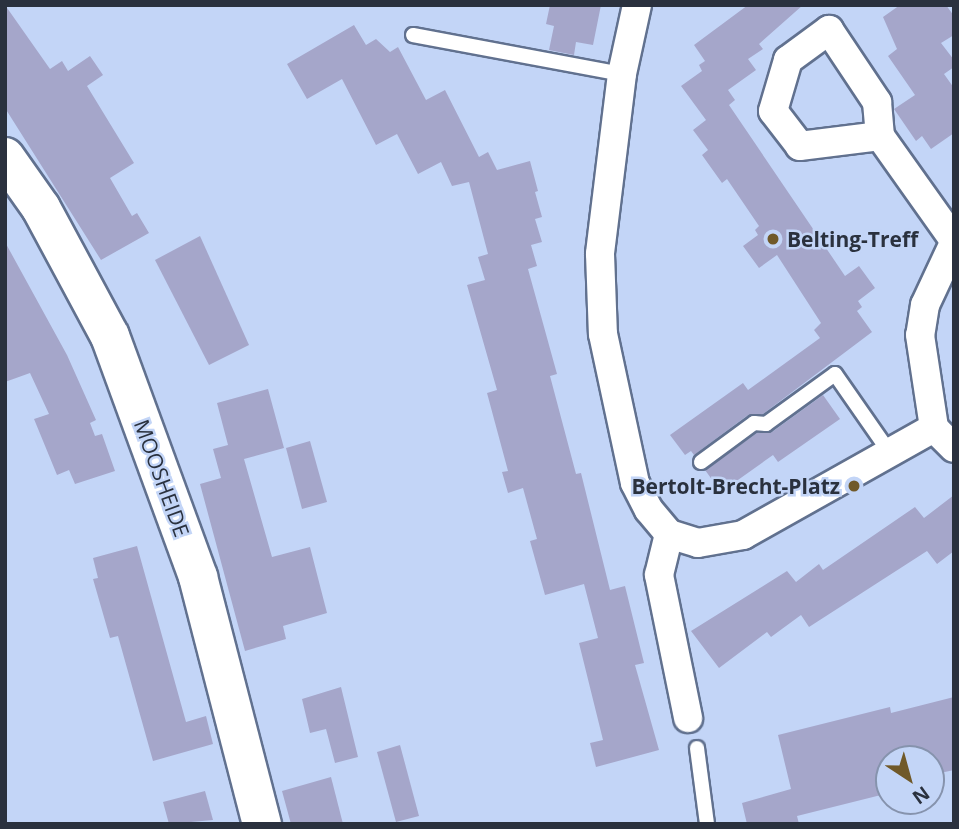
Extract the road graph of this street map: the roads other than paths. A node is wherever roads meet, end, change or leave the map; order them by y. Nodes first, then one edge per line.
1 (637, 5) edge
2 (413, 35) dead end
3 (622, 74) junction
4 (880, 136) dead end
5 (5, 157) edge
6 (954, 242) edge
7 (934, 428) junction
8 (954, 448) edge
9 (890, 453) junction
10 (701, 462) dead end
11 (668, 534) junction
12 (688, 718) dead end
13 (697, 748) dead end
14 (261, 824) edge
15 (707, 824) edge

1 - 3 street
2 - 3 lane
3 - 11 street
4 - 6 street
5 - 14 street, MOOSHEIDE
6 - 7 street
7 - 8 street
7 - 9 street
9 - 10 lane
9 - 11 street
11 - 12 street
13 - 15 lane

